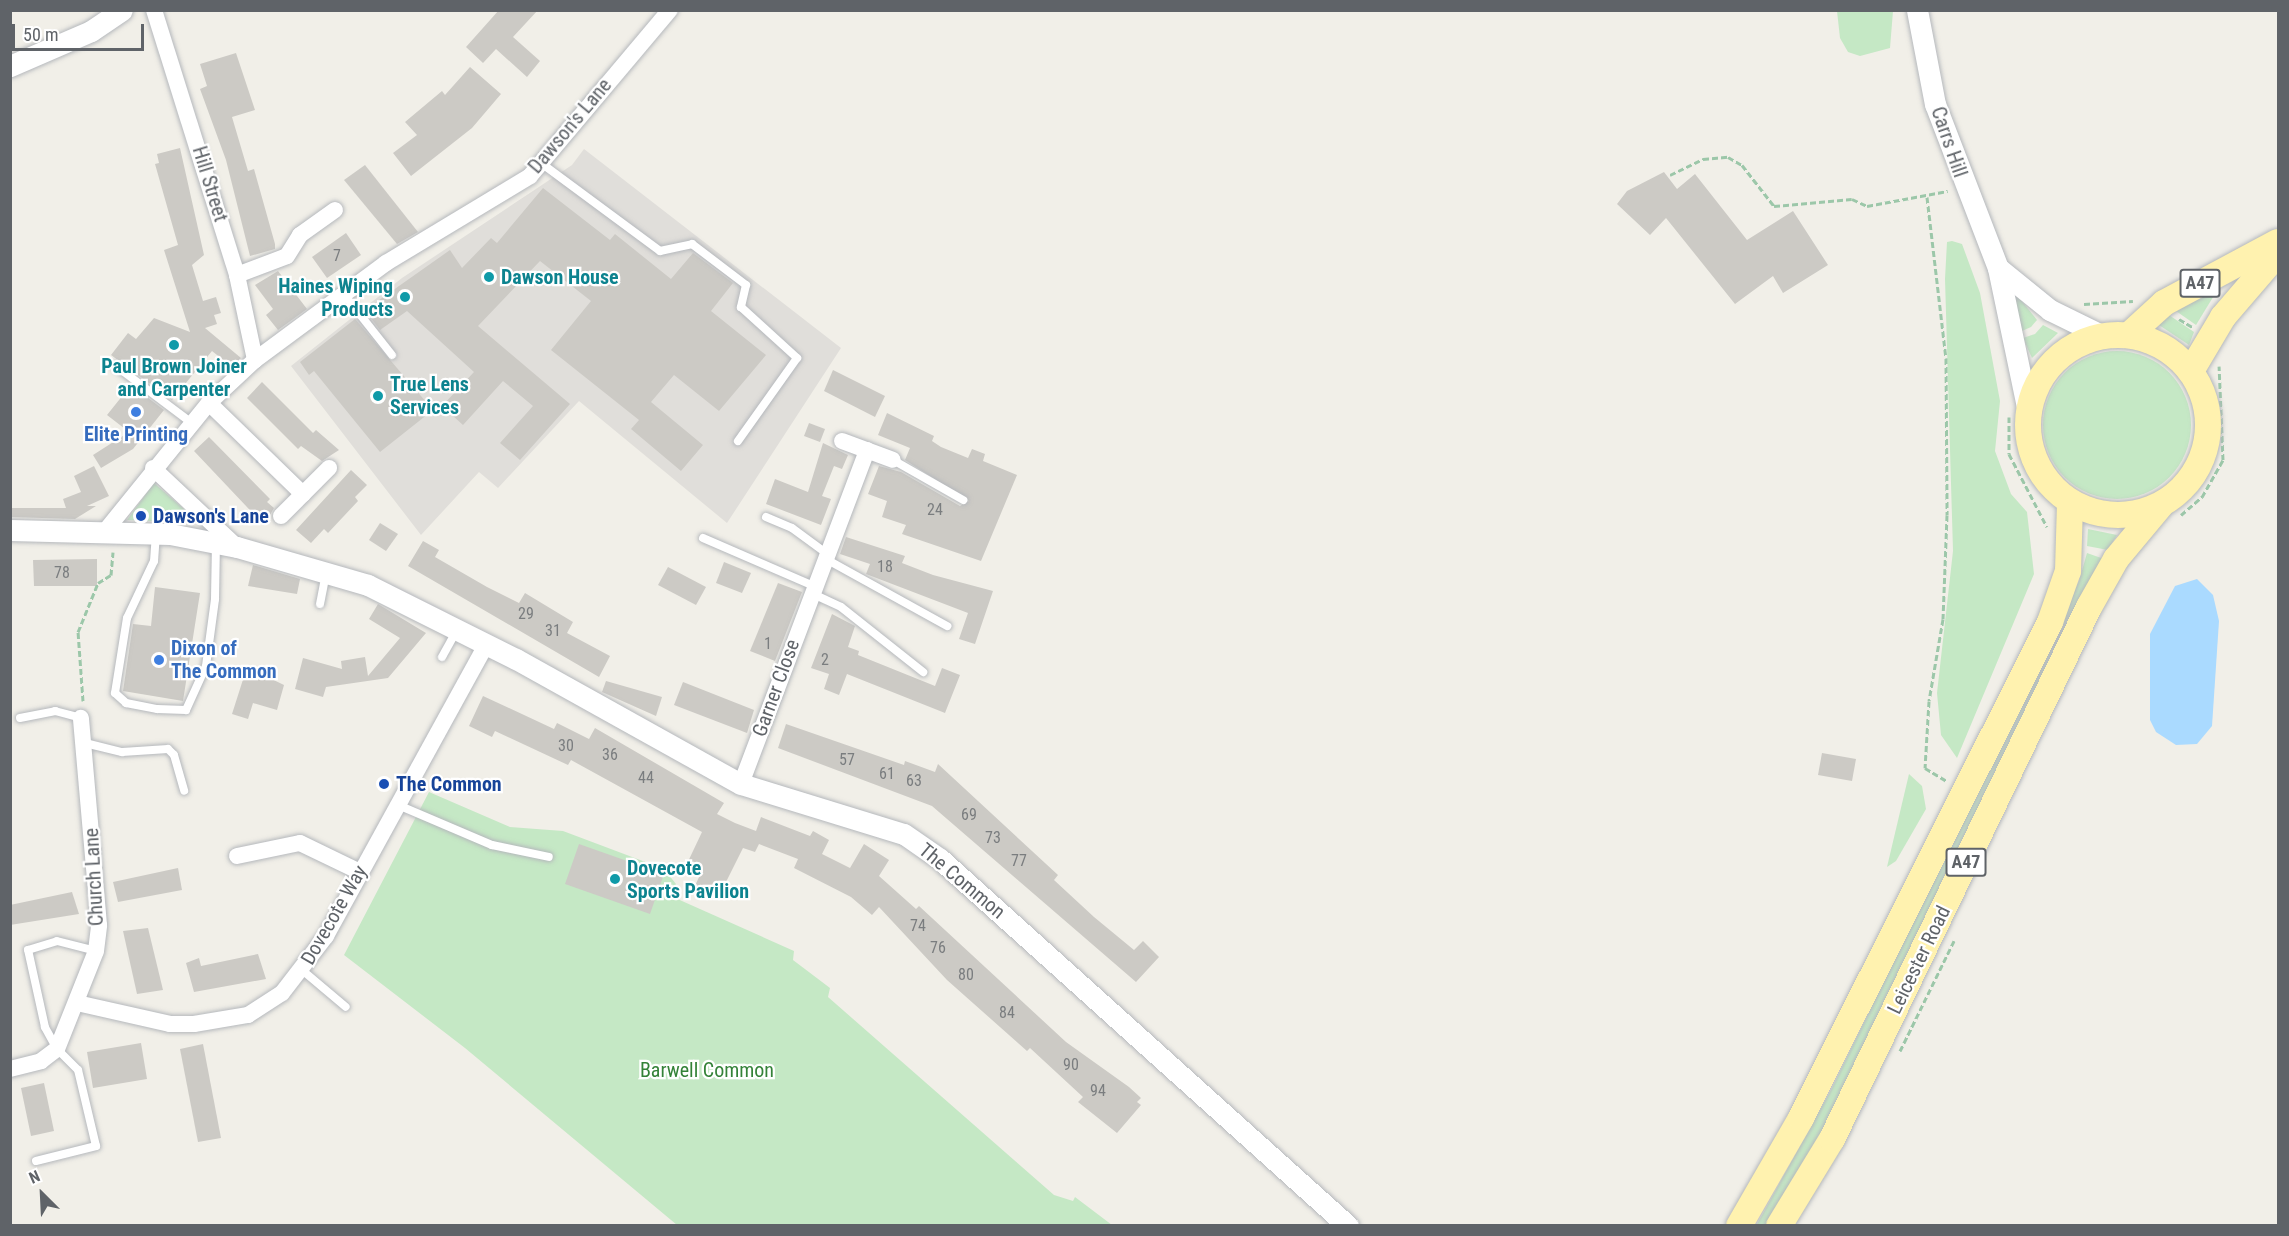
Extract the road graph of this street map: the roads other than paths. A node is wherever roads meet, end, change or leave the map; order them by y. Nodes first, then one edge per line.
1 (122, 10) edge
2 (154, 10) edge
3 (670, 10) edge
4 (1917, 10) edge
5 (10, 66) edge
6 (541, 163) junction
7 (335, 210) dead end
8 (2278, 242) edge
9 (2278, 253) edge
10 (1998, 268) junction
11 (237, 275) junction
12 (343, 292) junction
13 (2129, 335) junction
14 (2103, 336) junction
15 (392, 355) dead end
16 (255, 360) junction
17 (116, 366) dead end
18 (2191, 371) junction
19 (209, 403) junction
20 (2018, 411) junction
21 (192, 423) junction
22 (738, 441) dead end
23 (842, 441) dead end
24 (867, 450) junction
25 (892, 460) joint
26 (153, 468) junction
27 (329, 468) dead end
28 (303, 494) junction
29 (963, 500) dead end
30 (2070, 502) junction
31 (2161, 505) junction
32 (281, 516) dead end
33 (766, 517) dead end
34 (10, 530) edge
35 (106, 530) junction
36 (156, 532) junction
37 (703, 538) dead end
38 (216, 543) junction
39 (237, 547) junction
40 (825, 556) junction
41 (326, 573) junction
42 (812, 589) junction
43 (320, 603) dead end
44 (947, 626) dead end
45 (458, 630) junction
46 (486, 645) junction
47 (442, 657) dead end
48 (923, 672) dead end
49 (20, 718) dead end
50 (81, 718) joint
51 (85, 743) junction
52 (741, 784) junction
53 (184, 791) dead end
54 (398, 805) junction
55 (237, 856) dead end
56 (549, 857) dead end
57 (360, 872) junction
58 (96, 951) junction
59 (302, 970) junction
60 (77, 1003) junction
61 (346, 1007) dead end
62 (57, 1049) junction
63 (10, 1069) edge
64 (36, 1161) dead end
65 (1348, 1226) edge
66 (1739, 1226) edge
67 (1779, 1226) edge

1 - 5 street
2 - 11 street, Hill Street
3 - 6 street, Dawson's Lane
4 - 10 street, Carrs Hill
6 - 12 street, Dawson's Lane
6 - 22 lane
7 - 11 street
8 - 13 main road, A47
9 - 18 main road, A47
10 - 14 street, Carrs Hill
10 - 20 street, Carrs Hill
11 - 16 street, Hill Street
12 - 15 lane
12 - 16 street, Dawson's Lane
13 - 14 main road
13 - 18 main road
14 - 20 main road
16 - 19 street, Dawson's Lane
17 - 21 lane
18 - 31 main road
19 - 21 street, Dawson's Lane
19 - 28 street
20 - 30 main road
21 - 26 street, Dawson's Lane
23 - 24 street
24 - 25 street
24 - 40 street, Garner Close
25 - 29 lane
26 - 35 street, Dawson's Lane
26 - 39 street
27 - 28 street
28 - 32 street
30 - 31 main road
30 - 66 main road, Leicester Road / A47
31 - 67 main road, Leicester Road / A47
33 - 40 lane
34 - 35 street, The Common
35 - 36 street, The Common
36 - 38 street, The Common
36 - 38 lane
37 - 42 lane
38 - 39 street, The Common
39 - 41 street, The Common
40 - 42 street, Garner Close
40 - 44 lane
41 - 43 lane
41 - 45 street, The Common
42 - 48 lane
42 - 52 street, Garner Close
45 - 46 street, The Common
45 - 47 lane
46 - 52 street, The Common
46 - 54 street, Dovecote Way
49 - 50 lane
50 - 51 street, Church Lane
51 - 53 lane
51 - 58 street, Church Lane
52 - 65 street, The Common
54 - 56 lane
54 - 57 street, Dovecote Way
55 - 57 street
57 - 59 street, Dovecote Way
58 - 60 street, Church Lane
58 - 62 lane
59 - 60 street, Dovecote Way
59 - 61 lane
60 - 62 street, Church Lane
62 - 63 street
62 - 64 lane

